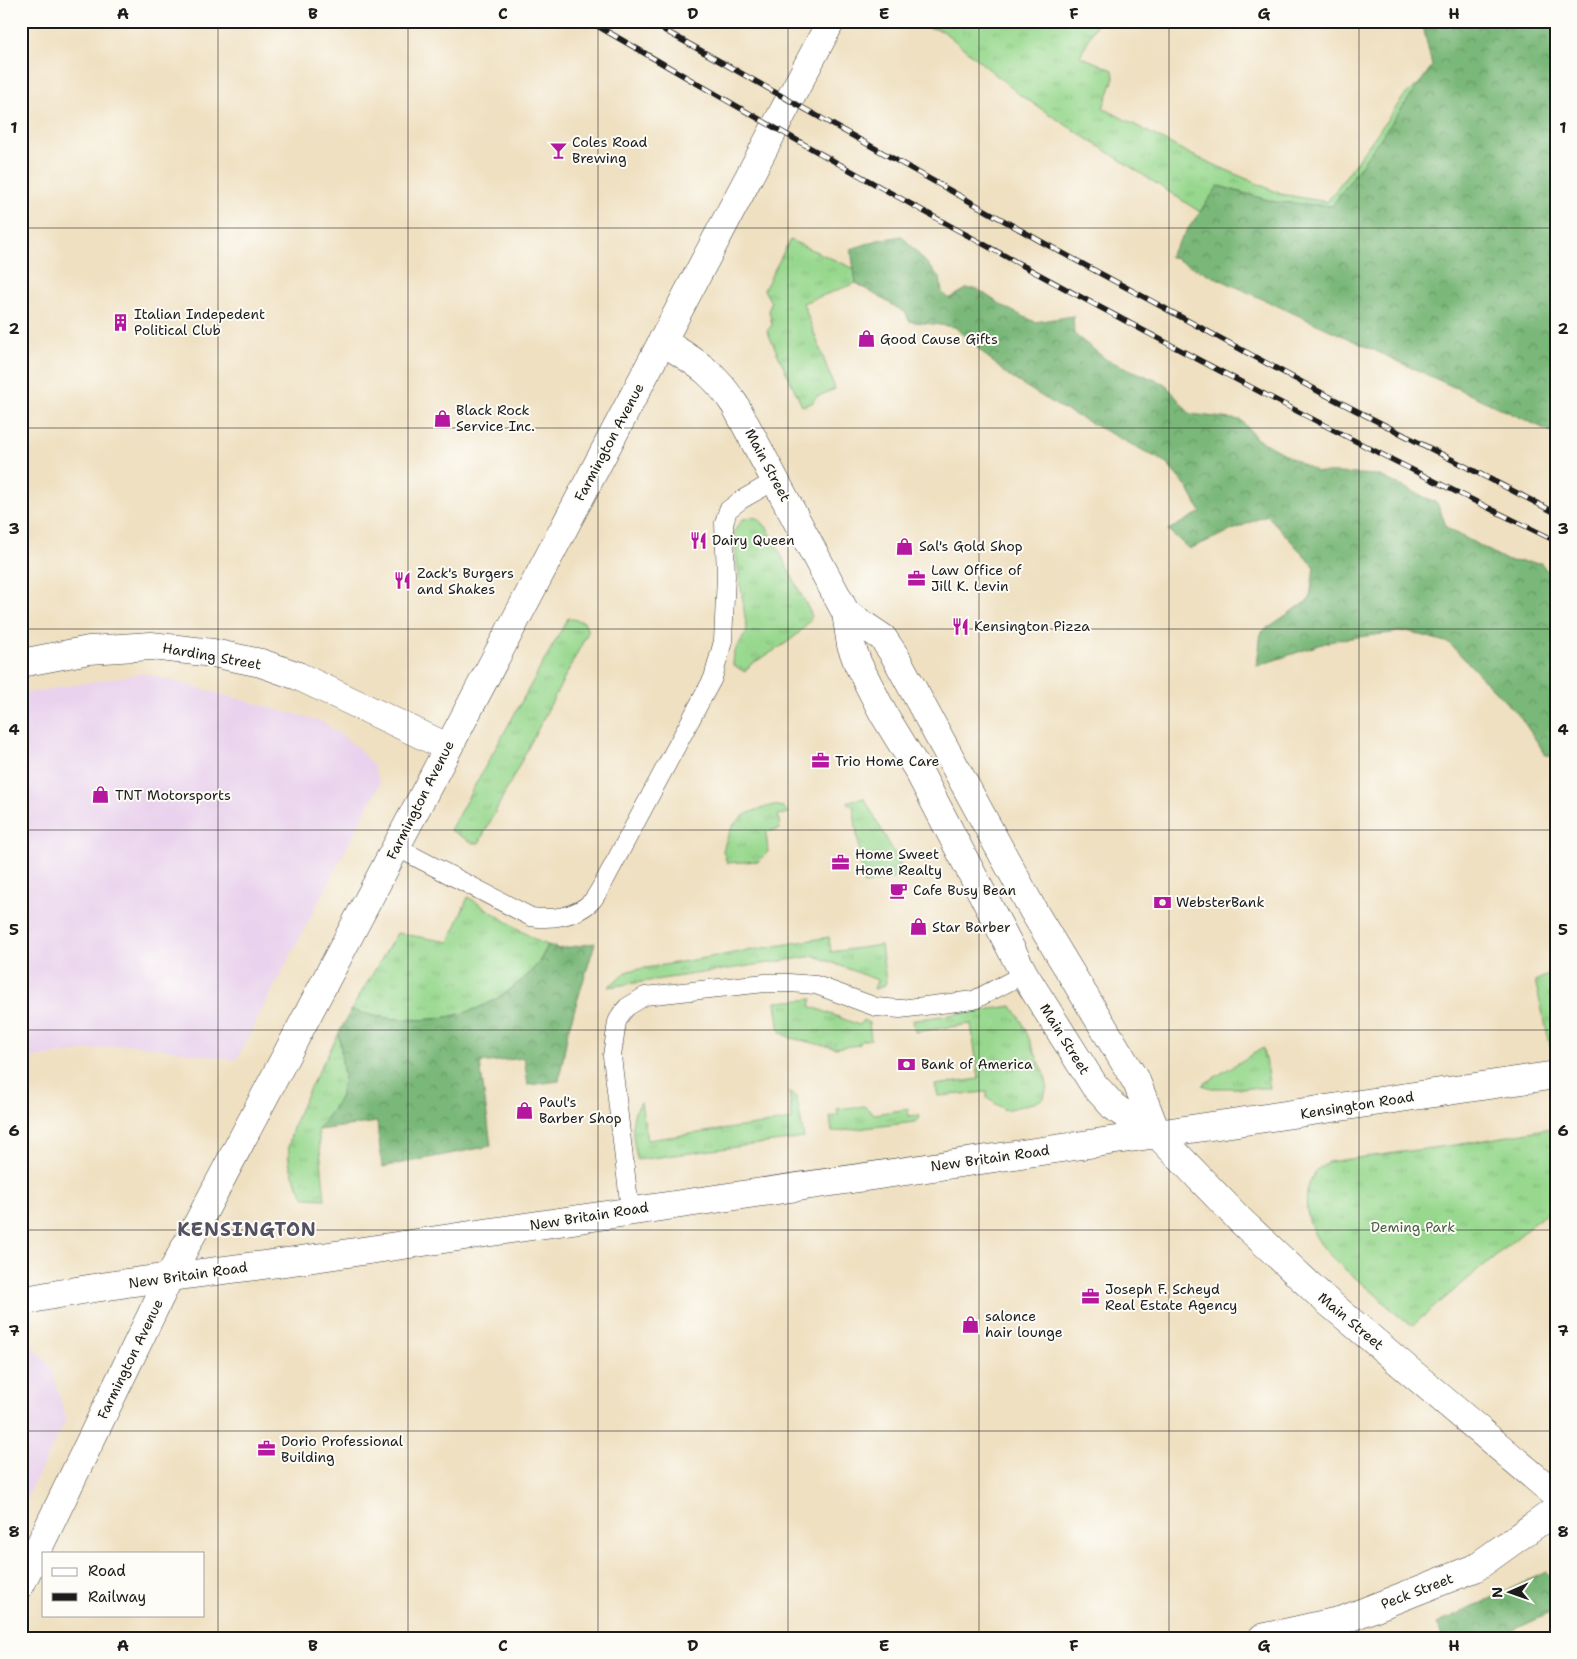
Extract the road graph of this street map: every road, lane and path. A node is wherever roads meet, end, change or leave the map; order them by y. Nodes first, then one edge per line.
1 (831, 21) edge
2 (662, 342) junction
3 (776, 480) junction
4 (846, 612) junction
5 (21, 663) edge
6 (917, 696) junction
7 (884, 713) junction
8 (447, 747) junction
9 (969, 794) junction
10 (938, 811) junction
11 (396, 847) junction
12 (1058, 953) junction
13 (1024, 974) junction
14 (1556, 1075) edge
15 (1157, 1134) junction
16 (630, 1210) junction
17 (170, 1276) junction
18 (21, 1301) edge
19 (1556, 1494) edge
20 (1556, 1510) edge
21 (21, 1584) edge
22 (1262, 1638) edge

1 - 2 main road, Farmington Avenue
2 - 3 main road, Main Street
2 - 8 main road, Farmington Avenue
3 - 4 main road, Main Street
3 - 11 lane
4 - 6 main road, Main Street
4 - 7 main road, Main Street
5 - 8 main road, Harding Street
6 - 7 main road
6 - 9 main road, Main Street
7 - 10 main road, Main Street
8 - 11 main road, Farmington Avenue
9 - 10 main road
9 - 12 main road, Main Street
10 - 13 main road, Main Street
11 - 17 main road, Farmington Avenue
12 - 13 main road
12 - 15 main road, Main Street
13 - 15 main road, Main Street
13 - 16 lane
14 - 15 main road, Kensington Road
15 - 16 main road, New Britain Road
15 - 19 main road, Main Street
16 - 17 main road, New Britain Road
17 - 18 main road, New Britain Road
17 - 21 main road, Farmington Avenue
20 - 22 main road, Peck Street

